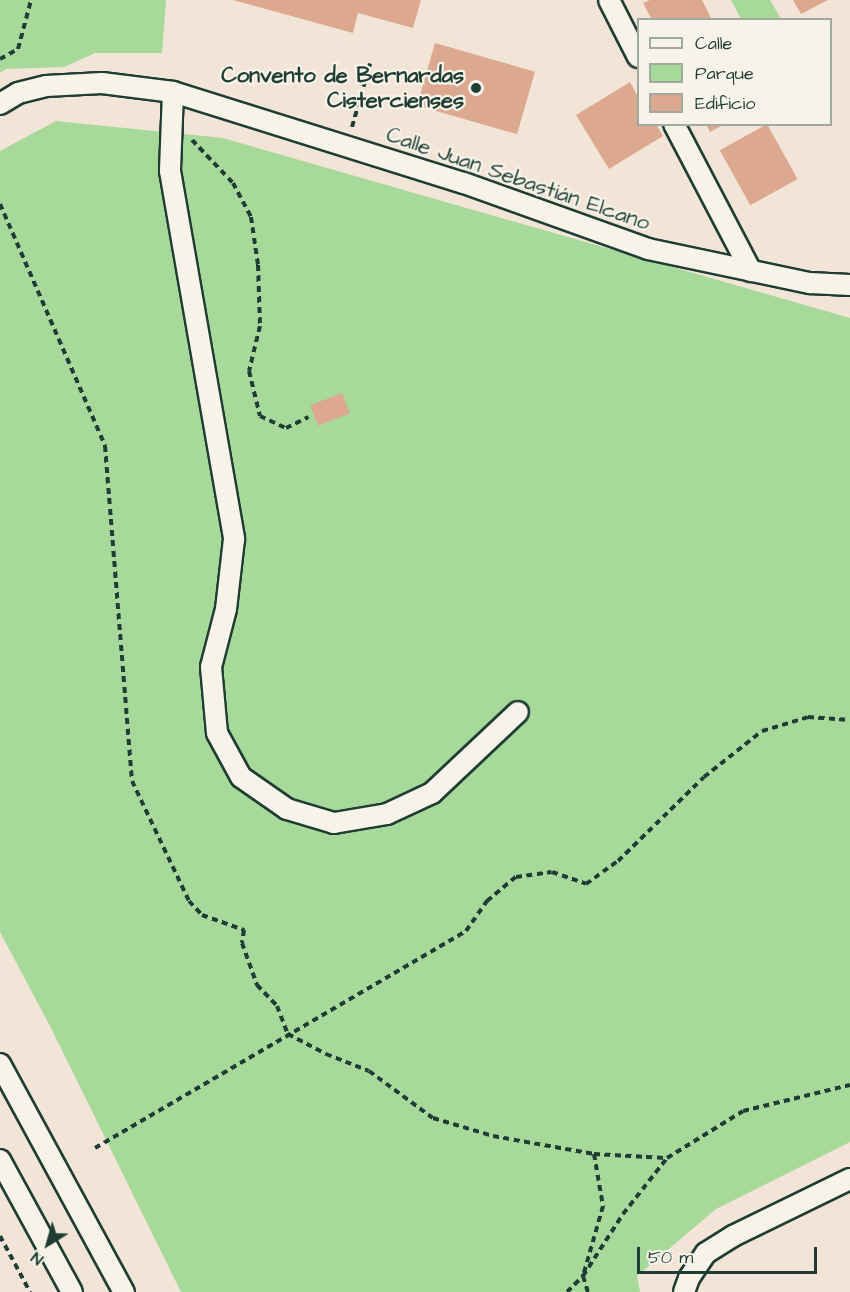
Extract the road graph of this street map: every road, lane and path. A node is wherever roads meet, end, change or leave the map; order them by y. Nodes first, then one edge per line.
1 (30, 0) edge
2 (609, 0) edge
3 (637, 53) edge
4 (0, 59) edge
5 (370, 64) dead end
6 (173, 92) junction
7 (0, 104) edge
8 (171, 117) junction
9 (675, 126) edge
10 (347, 145) junction
11 (0, 204) edge
12 (751, 271) junction
13 (850, 285) edge
14 (309, 417) dead end
15 (518, 712) dead end
16 (850, 720) edge
17 (288, 1034) junction
18 (0, 1064) edge
19 (850, 1085) edge
20 (95, 1148) dead end
21 (594, 1154) junction
22 (667, 1158) junction
23 (0, 1160) edge
24 (850, 1179) edge
25 (0, 1236) edge
26 (583, 1276) junction
27 (30, 1292) edge
28 (72, 1292) edge
29 (124, 1292) edge
30 (567, 1292) edge
31 (588, 1292) edge
32 (684, 1292) edge

1 - 4 path
2 - 3 street
5 - 10 path
6 - 7 street, Calle Juan Sebastián Elcano
6 - 8 street
6 - 10 street, Calle Juan Sebastián Elcano
8 - 14 path
8 - 15 street
9 - 12 street
10 - 12 street, Calle Juan Sebastián Elcano
11 - 17 path
12 - 13 street, Calle Juan Sebastián Elcano
16 - 17 path
17 - 20 path
17 - 21 path
18 - 29 street
19 - 22 path
21 - 22 path
21 - 26 path
22 - 26 path
23 - 28 street
24 - 32 street
25 - 27 path
26 - 30 path
26 - 31 path

